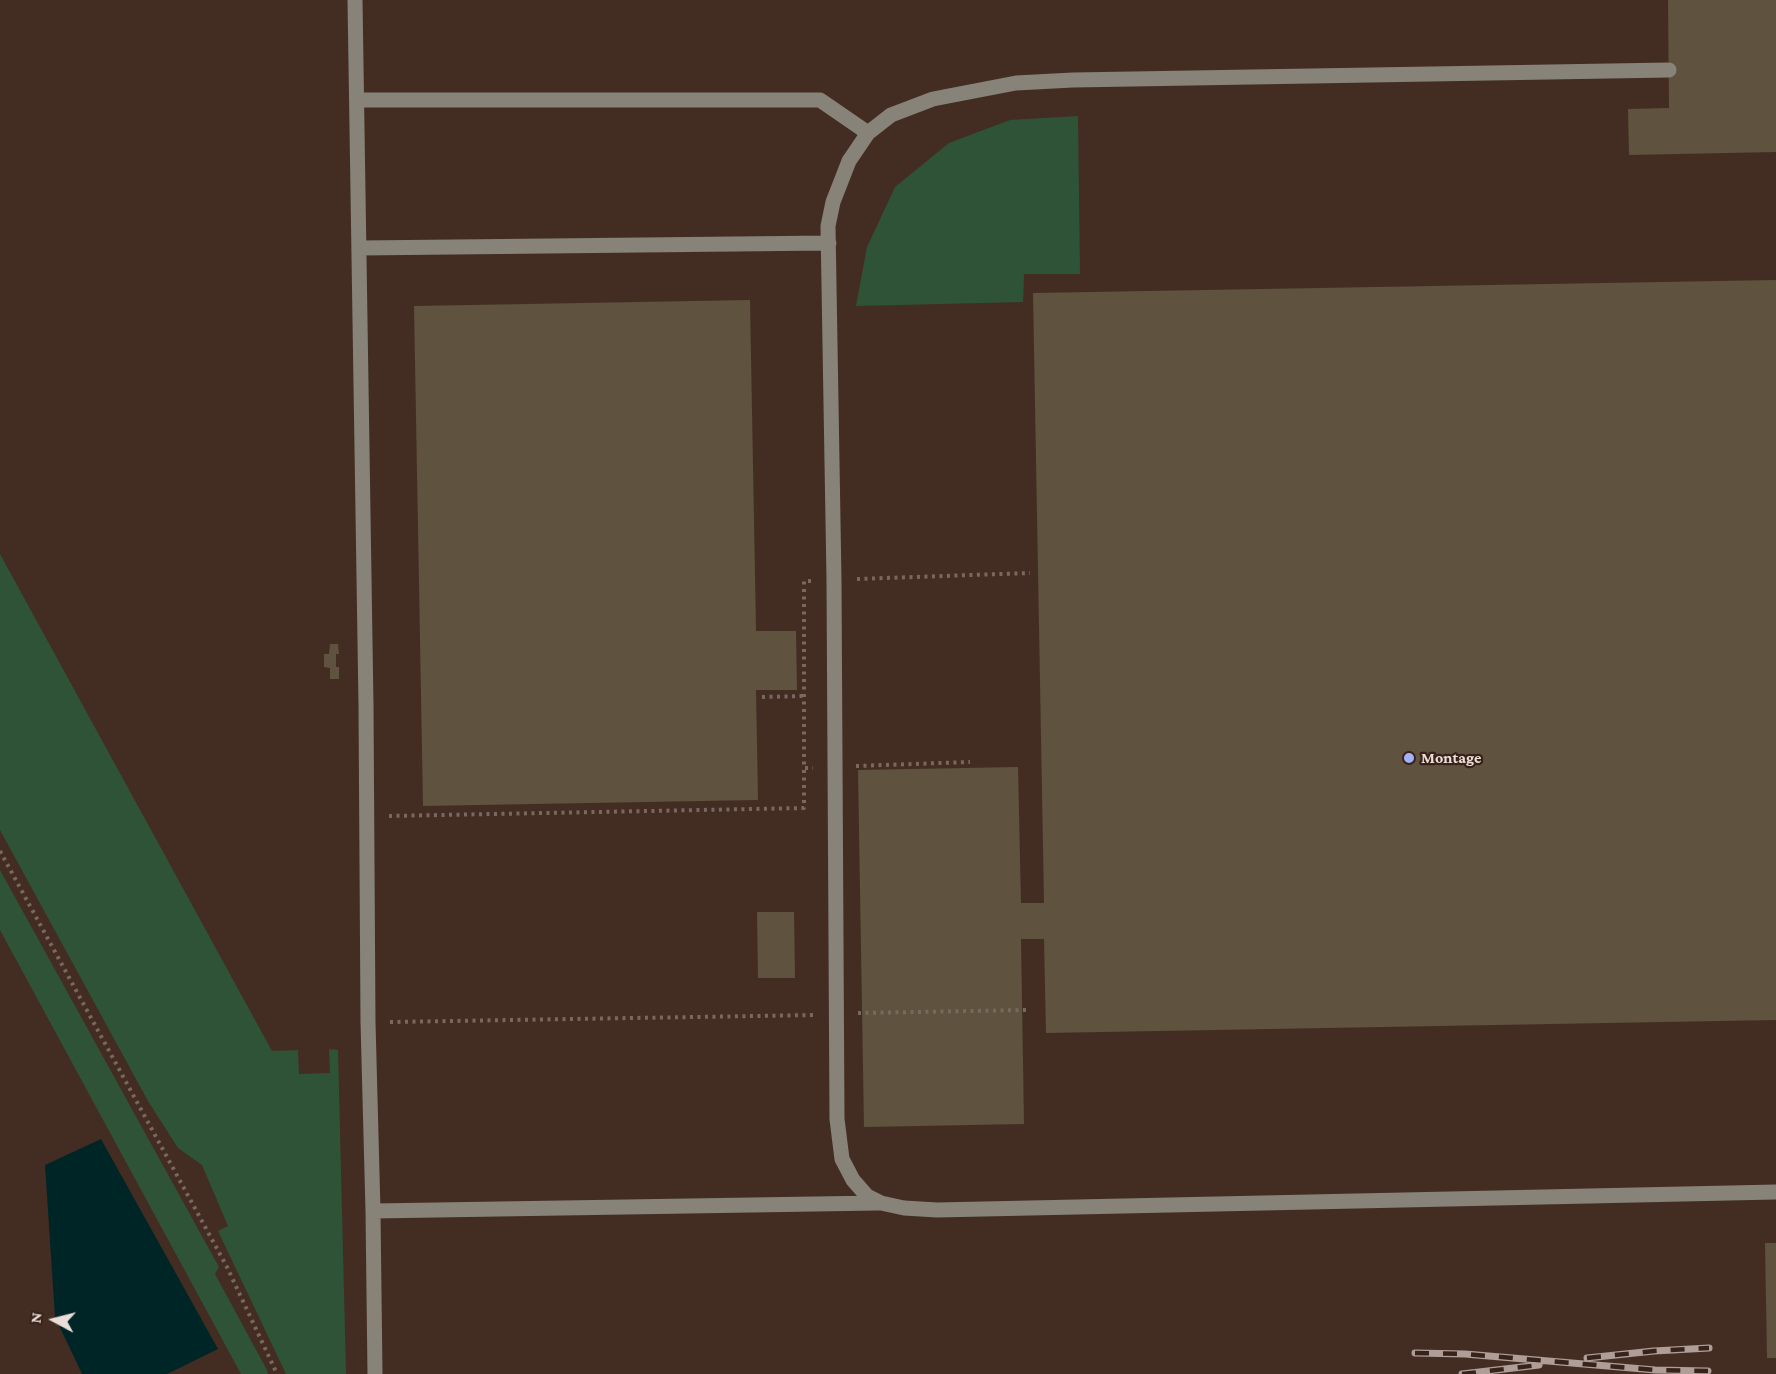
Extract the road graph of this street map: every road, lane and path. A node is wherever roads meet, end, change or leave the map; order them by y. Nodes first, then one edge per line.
1 (355, 0) edge
2 (1669, 70) dead end
3 (357, 100) junction
4 (868, 133) junction
5 (829, 243) junction
6 (360, 248) junction
7 (1030, 573) dead end
8 (834, 580) junction
9 (804, 696) junction
10 (762, 697) dead end
11 (970, 762) dead end
12 (835, 767) junction
13 (804, 768) junction
14 (367, 816) junction
15 (0, 851) edge
16 (1029, 1010) dead end
17 (837, 1013) junction
18 (368, 1022) junction
19 (1776, 1192) edge
20 (881, 1203) junction
21 (373, 1211) junction
22 (277, 1374) edge
23 (375, 1374) edge

1 - 3 lane
2 - 4 lane
3 - 4 lane
3 - 6 lane
4 - 5 lane
5 - 6 lane
5 - 8 lane
6 - 14 lane
7 - 8 path
8 - 9 path
8 - 12 lane
9 - 10 path
9 - 13 path
11 - 12 path
12 - 13 path
12 - 17 lane
13 - 14 path
14 - 18 lane
15 - 22 path
16 - 17 path
17 - 18 path
17 - 20 lane
18 - 21 lane
19 - 20 lane
20 - 21 lane
21 - 23 lane

